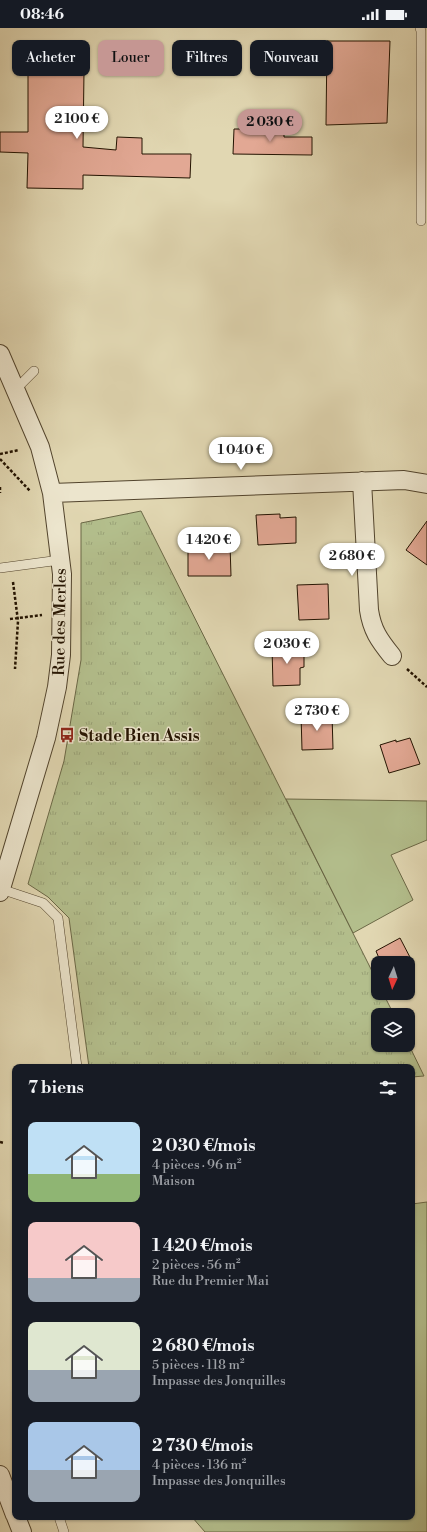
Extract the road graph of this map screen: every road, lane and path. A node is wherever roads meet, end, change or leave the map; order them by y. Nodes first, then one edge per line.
1 (420, 28) edge
2 (420, 221) dead end
3 (0, 356) edge
4 (34, 371) dead end
5 (15, 390) junction
6 (25, 449) dead end
7 (0, 454) edge
8 (0, 458) edge
9 (362, 481) junction
10 (427, 484) edge
11 (0, 487) edge
12 (0, 493) edge
13 (52, 494) junction
14 (34, 495) dead end
15 (60, 560) junction
16 (0, 568) edge
17 (13, 579) dead end
18 (49, 615) dead end
19 (18, 618) junction
20 (10, 619) dead end
21 (392, 656) joint
22 (14, 669) dead end
23 (427, 687) edge
24 (0, 890) edge
25 (78, 1064) edge
26 (0, 1142) edge
27 (4, 1144) dead end
28 (0, 1475) edge
29 (12, 1508) edge
30 (17, 1520) edge
31 (60, 1520) edge
32 (22, 1532) edge
33 (64, 1532) edge

1 - 2 lane
3 - 5 street, Rue des Merles
4 - 5 lane
5 - 13 street, Rue des Merles
6 - 7 path
8 - 14 path
9 - 10 street
9 - 13 street
9 - 21 street
11 - 12 path
13 - 15 street, Rue des Merles
15 - 16 lane
15 - 24 street, Rue des Merles
17 - 19 path
18 - 19 path
19 - 20 path
19 - 22 path
21 - 23 path
24 - 25 lane
26 - 27 path
28 - 29 street
30 - 32 street
31 - 33 lane

